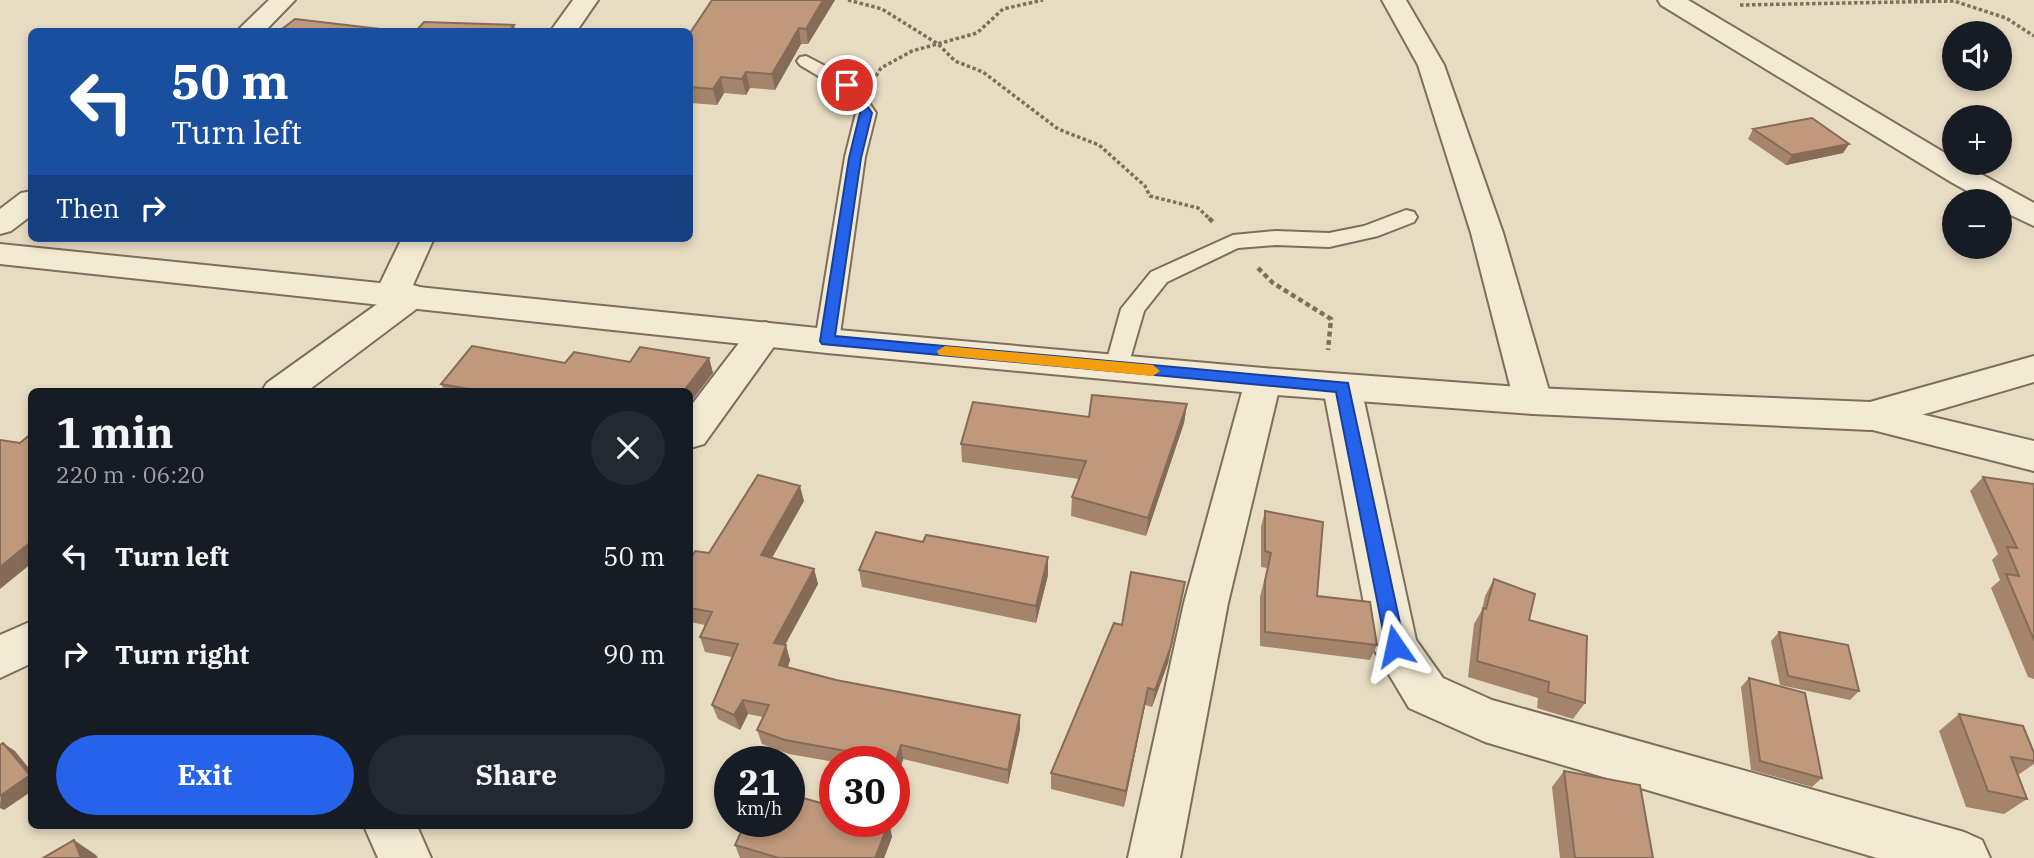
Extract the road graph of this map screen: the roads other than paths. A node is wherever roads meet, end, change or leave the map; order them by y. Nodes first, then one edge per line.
1 (283, 0) edge
2 (586, 0) edge
3 (1394, 0) edge
4 (1675, 3) edge
5 (253, 28) edge
6 (566, 28) edge
7 (806, 61) dead end
8 (28, 203) edge
9 (2034, 216) edge
10 (1406, 217) dead end
11 (0, 224) edge
12 (417, 242) edge
13 (0, 254) edge
14 (401, 295) junction
15 (765, 334) junction
16 (827, 341) junction
17 (1117, 367) junction
18 (2034, 369) edge
19 (1263, 381) junction
20 (1333, 386) junction
21 (285, 388) edge
22 (1533, 401) junction
23 (1870, 416) junction
24 (693, 430) edge
25 (2034, 456) edge
26 (28, 642) edge
27 (0, 658) edge
28 (391, 829) edge
29 (405, 858) edge
30 (1154, 858) edge
31 (1964, 858) edge

1 - 5 street
2 - 6 street
3 - 22 street
4 - 9 street
7 - 16 lane
8 - 11 street
10 - 17 lane
12 - 14 street
13 - 14 street
14 - 15 street
14 - 21 street
15 - 16 street
15 - 24 street
16 - 17 street
17 - 19 street
18 - 23 street
19 - 20 street
19 - 30 street
20 - 22 street
20 - 31 street
22 - 23 street
23 - 25 street
26 - 27 street
28 - 29 street

